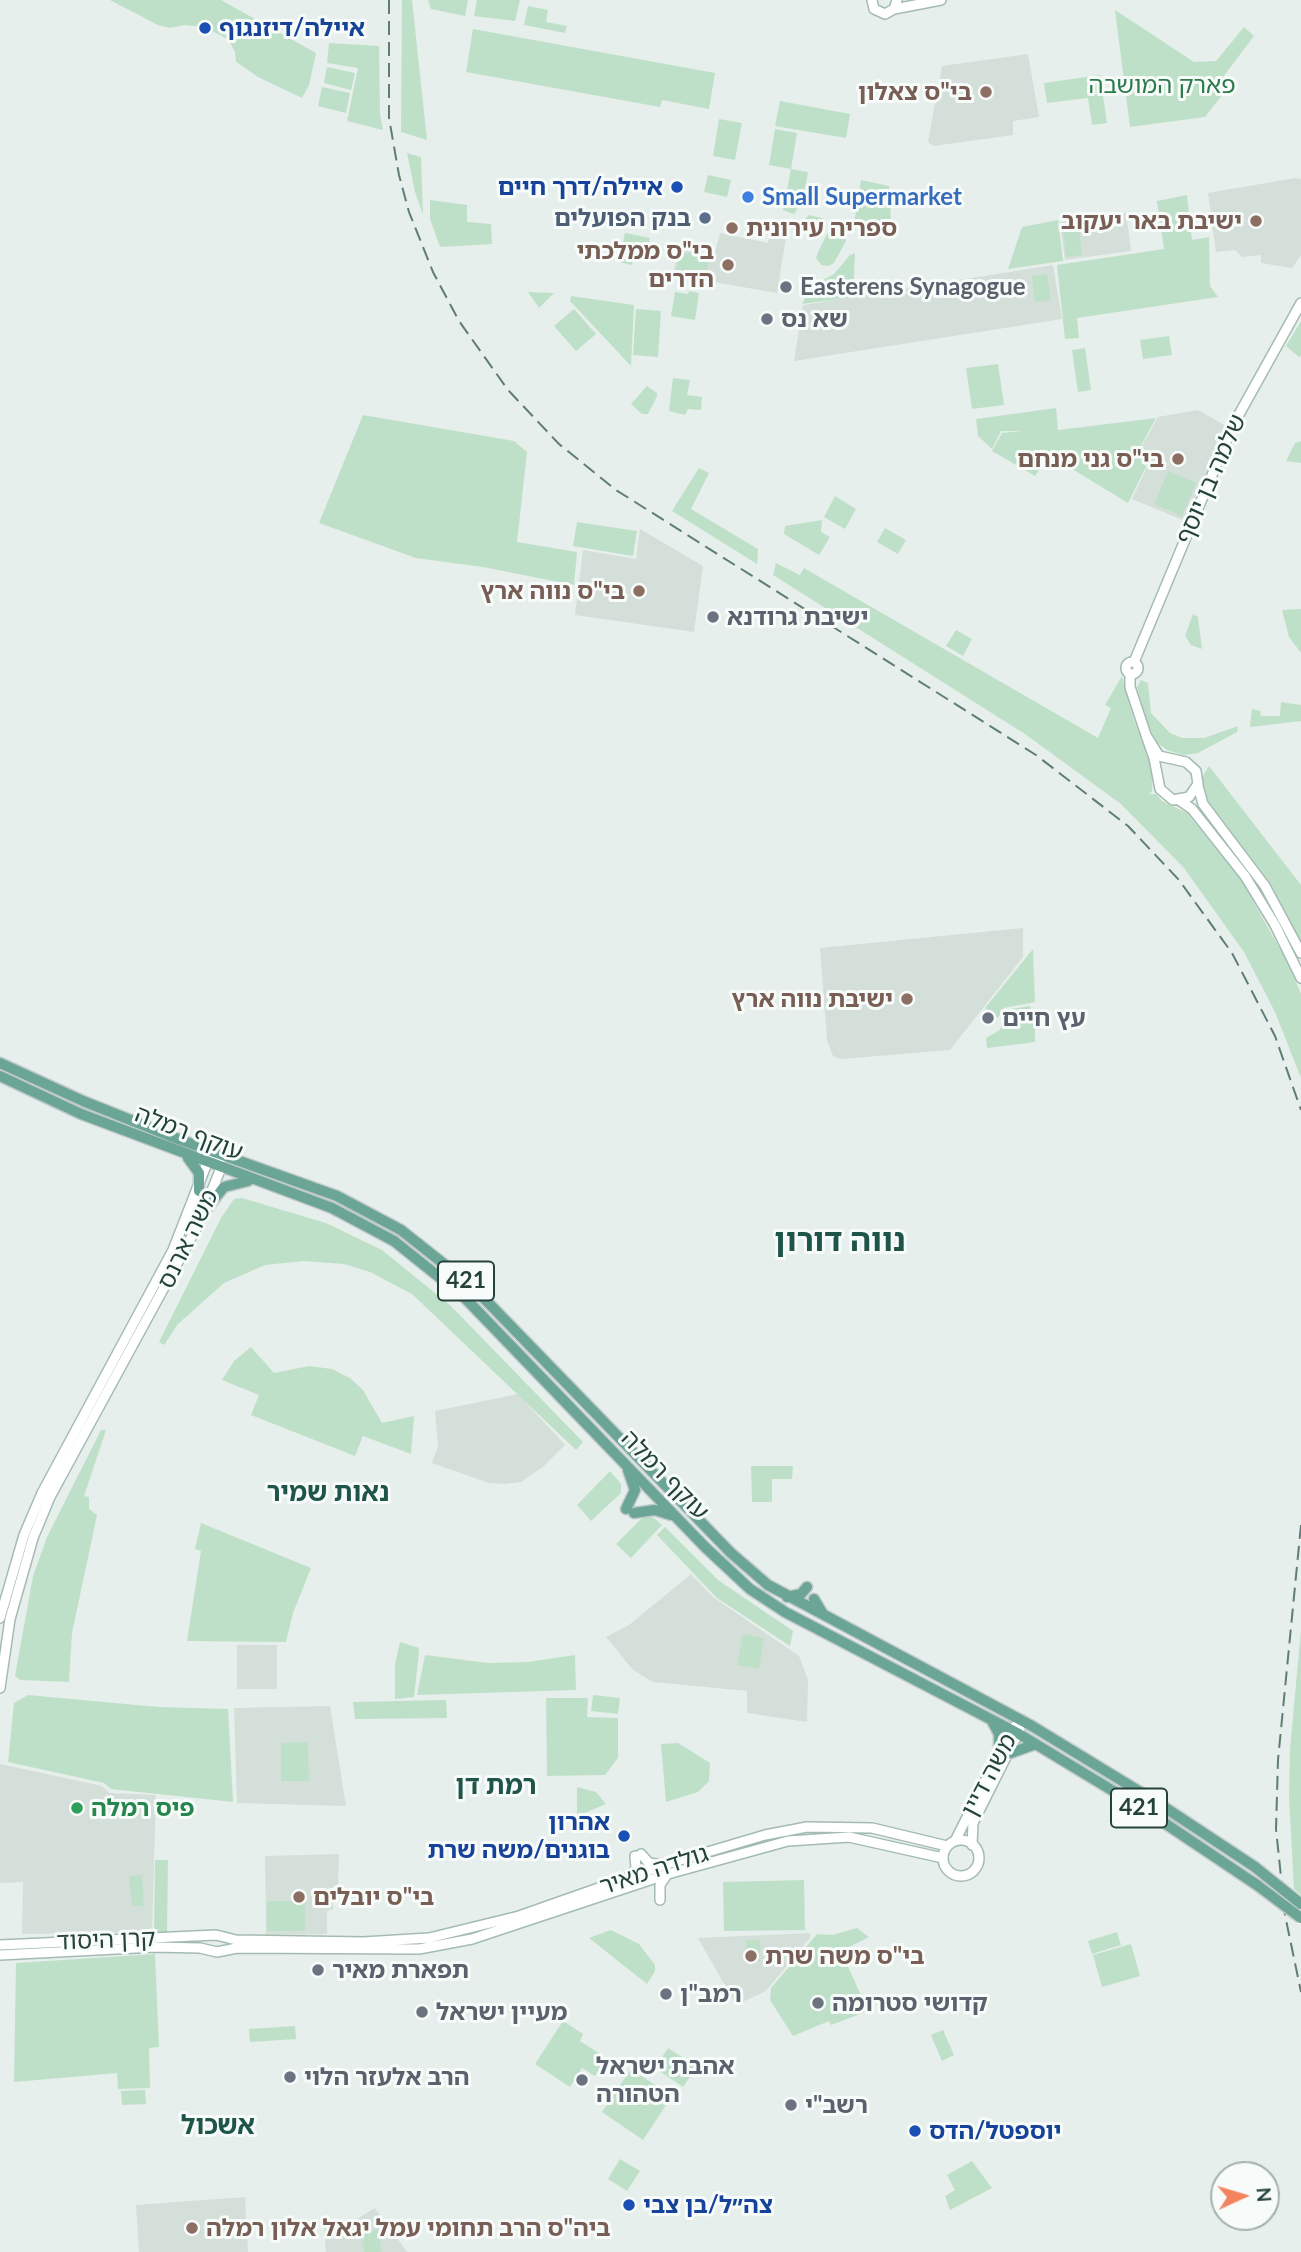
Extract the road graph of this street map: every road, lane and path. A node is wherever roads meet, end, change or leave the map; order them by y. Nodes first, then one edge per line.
1 (942, 0) edge
2 (870, 1) edge
3 (895, 4) edge
4 (1301, 303) edge
5 (1146, 735) junction
6 (1175, 761) junction
7 (1158, 780) junction
8 (1198, 784) junction
9 (1179, 800) junction
10 (1301, 953) edge
11 (1301, 978) edge
12 (0, 1063) edge
13 (0, 1076) edge
14 (219, 1153) junction
15 (185, 1155) junction
16 (207, 1163) junction
17 (221, 1168) junction
18 (256, 1181) junction
19 (199, 1191) junction
20 (204, 1212) junction
21 (625, 1463) junction
22 (677, 1518) junction
23 (807, 1587) dead end
24 (787, 1597) junction
25 (814, 1599) dead end
26 (825, 1617) junction
27 (0, 1618) edge
28 (1, 1682) edge
29 (0, 1688) edge
30 (989, 1718) junction
31 (1022, 1720) junction
32 (1015, 1732) junction
33 (1036, 1744) junction
34 (1004, 1753) junction
35 (951, 1844) junction
36 (972, 1845) junction
37 (943, 1858) junction
38 (668, 1869) junction
39 (631, 1876) junction
40 (660, 1900) dead end
41 (1301, 1904) edge
42 (1301, 1918) edge
43 (213, 1936) junction
44 (224, 1938) junction
45 (361, 1947) junction
46 (3, 1950) edge
47 (211, 1950) junction
48 (223, 1950) junction

1 - 3 main road
2 - 3 main road
4 - 5 main road, שלמה בן יוסף
5 - 6 main road
5 - 7 main road
6 - 7 main road
6 - 8 main road
7 - 9 main road
8 - 9 main road
8 - 10 main road
9 - 11 main road
12 - 14 main road, עוקף רמלה / 421
13 - 15 main road, עוקף רמלה / 421
14 - 16 main road, משה ארנס
14 - 17 main road, משה ארנס
14 - 24 main road, עוקף רמלה / 421
15 - 16 main road, עוקף רמלה / 421
15 - 19 main road
16 - 17 main road, עוקף רמלה / 421
16 - 19 main road, משה ארנס
17 - 18 main road, עוקף רמלה / 421
17 - 20 main road, משה ארנס
18 - 20 main road
18 - 21 main road, עוקף רמלה / 421
19 - 27 main road, משה ארנס
20 - 28 main road, משה ארנס
21 - 22 main road, עוקף רמלה / 421
21 - 22 main road
22 - 30 main road, עוקף רמלה / 421
23 - 24 main road
24 - 26 main road, עוקף רמלה / 421
25 - 26 main road
26 - 31 main road, עוקף רמלה / 421
28 - 29 main road, משה ארנס
30 - 32 main road, עוקף רמלה / 421
30 - 34 main road
31 - 32 main road, משה דיין
31 - 41 main road, עוקף רמלה / 421, bridge
32 - 33 main road, עוקף רמלה / 421
32 - 34 main road, משה דיין
33 - 34 main road
33 - 42 main road, עוקף רמלה / 421, bridge
34 - 35 main road, משה דיין
34 - 36 main road, משה דיין
35 - 36 main road
35 - 37 main road
35 - 38 main road, גולדה מאיר
36 - 37 main road
37 - 38 main road, גולדה מאיר
38 - 39 main road, גולדה מאיר
38 - 39 main road
38 - 40 main road
38 - 45 main road, גולדה מאיר
39 - 45 main road, גולדה מאיר
43 - 44 main road
43 - 46 main road, קרן היסוד
43 - 47 main road
44 - 45 main road
44 - 48 main road
45 - 48 main road
46 - 47 main road, קרן היסוד
47 - 48 main road

